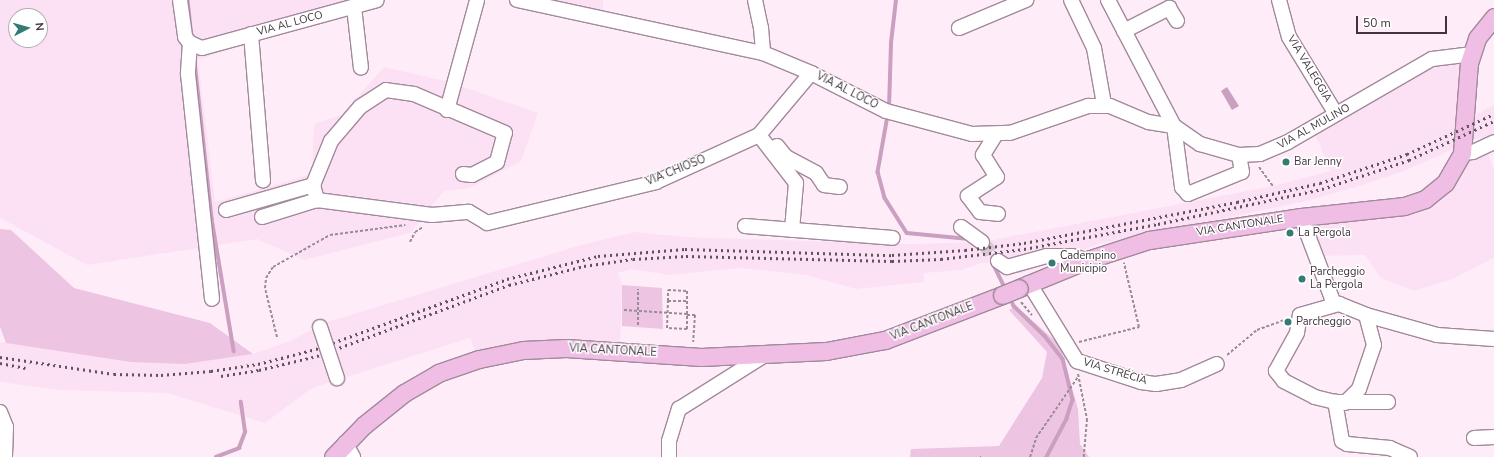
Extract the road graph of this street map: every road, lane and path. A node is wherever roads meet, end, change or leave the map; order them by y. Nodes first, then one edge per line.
1 (180, 0) edge
2 (376, 0) edge
3 (477, 0) edge
4 (517, 0) edge
5 (755, 0) edge
6 (1026, 0) edge
7 (1071, 0) edge
8 (1108, 0) edge
9 (1279, 0) edge
10 (354, 7) junction
11 (1494, 17) edge
12 (1177, 21) dead end
13 (959, 28) dead end
14 (1124, 31) junction
15 (251, 34) junction
16 (196, 45) junction
17 (763, 53) junction
18 (1471, 54) junction
19 (361, 68) dead end
20 (811, 73) junction
21 (1104, 104) junction
22 (447, 110) junction
23 (1336, 114) junction
24 (1174, 126) junction
25 (761, 132) junction
26 (996, 134) junction
27 (1494, 142) edge
28 (1462, 153) junction
29 (1255, 154) junction
30 (1239, 155) junction
31 (463, 174) dead end
32 (264, 181) dead end
33 (313, 185) junction
34 (1273, 186) dead end
35 (840, 187) dead end
36 (317, 200) junction
37 (226, 210) dead end
38 (998, 214) dead end
39 (432, 215) junction
40 (262, 217) dead end
41 (1301, 217) junction
42 (745, 226) dead end
43 (961, 227) dead end
44 (792, 230) junction
45 (893, 238) dead end
46 (410, 242) dead end
47 (982, 242) tunnel mouth
48 (1120, 248) junction
49 (1087, 260) junction
50 (998, 262) tunnel mouth
51 (1024, 286) junction
52 (638, 288) dead end
53 (212, 299) dead end
54 (668, 300) junction
55 (687, 301) junction
56 (1334, 304) junction
57 (624, 310) dead end
58 (638, 311) junction
59 (668, 313) junction
60 (687, 315) junction
61 (1300, 315) junction
62 (1366, 316) junction
63 (638, 325) dead end
64 (320, 327) dead end
65 (277, 337) dead end
66 (1494, 339) edge
67 (693, 342) dead end
68 (1066, 345) junction
69 (763, 356) junction
70 (1077, 361) junction
71 (1216, 364) joint
72 (1078, 377) junction
73 (337, 378) dead end
74 (1388, 402) dead end
75 (1340, 403) junction
76 (0, 412) edge
77 (1494, 437) edge
78 (1474, 438) dead end
79 (349, 450) edge
80 (5, 457) edge
81 (333, 457) edge
82 (669, 457) edge
83 (1030, 457) edge
84 (1084, 457) edge
85 (1410, 457) edge

1 - 16 street
2 - 10 street, VIA AL LOCO
3 - 22 street
4 - 17 street, VIA AL LOCO
5 - 17 street
6 - 13 street
7 - 21 street
8 - 14 street, VIA AL MULINO
9 - 23 street, VIA VALEGGIA
10 - 15 street, VIA AL LOCO
10 - 19 street
11 - 18 main road, VIA CANTONALE
12 - 14 street
14 - 24 street, VIA AL MULINO
15 - 16 street, VIA AL LOCO
15 - 32 street
16 - 53 street
17 - 20 street, VIA AL LOCO
18 - 23 street, VIA AL MULINO
18 - 28 main road, VIA CANTONALE
20 - 25 street, VIA CHIOSO
20 - 26 street, VIA AL LOCO
21 - 24 street
21 - 26 street, VIA AL LOCO
22 - 31 street
22 - 33 street
23 - 29 street, VIA AL MULINO
24 - 30 street, VIA AL MULINO
24 - 30 street
25 - 35 street
25 - 39 street, VIA CHIOSO
25 - 44 street
26 - 38 street
27 - 28 street
28 - 41 main road, VIA CANTONALE
29 - 30 street, VIA AL MULINO
29 - 34 path
33 - 36 street
33 - 37 street
36 - 39 street
36 - 40 street
39 - 46 path
39 - 65 path
41 - 48 main road, VIA CANTONALE
41 - 56 street
42 - 44 street
43 - 47 street
44 - 45 street
48 - 49 main road, VIA CANTONALE
48 - 68 path
49 - 50 street
49 - 51 main road, VIA CANTONALE
51 - 68 street, VIA STRÉCIA
51 - 69 main road, VIA CANTONALE, bridge
52 - 58 path
54 - 55 path
54 - 55 path
54 - 59 path
55 - 60 path
56 - 61 street
56 - 62 street
57 - 58 path
58 - 59 path
58 - 63 path
59 - 60 path
59 - 60 path
60 - 67 path
61 - 71 path
61 - 75 street
62 - 66 street
62 - 75 street
64 - 73 street, bridge
68 - 70 street, VIA STRÉCIA
69 - 79 main road, VIA CANTONALE
69 - 82 street
70 - 71 street, VIA STRÉCIA
70 - 72 path
72 - 83 path
72 - 84 path
74 - 75 street
75 - 85 street
76 - 80 street
77 - 78 street
79 - 81 main road, VIA CANTONALE

